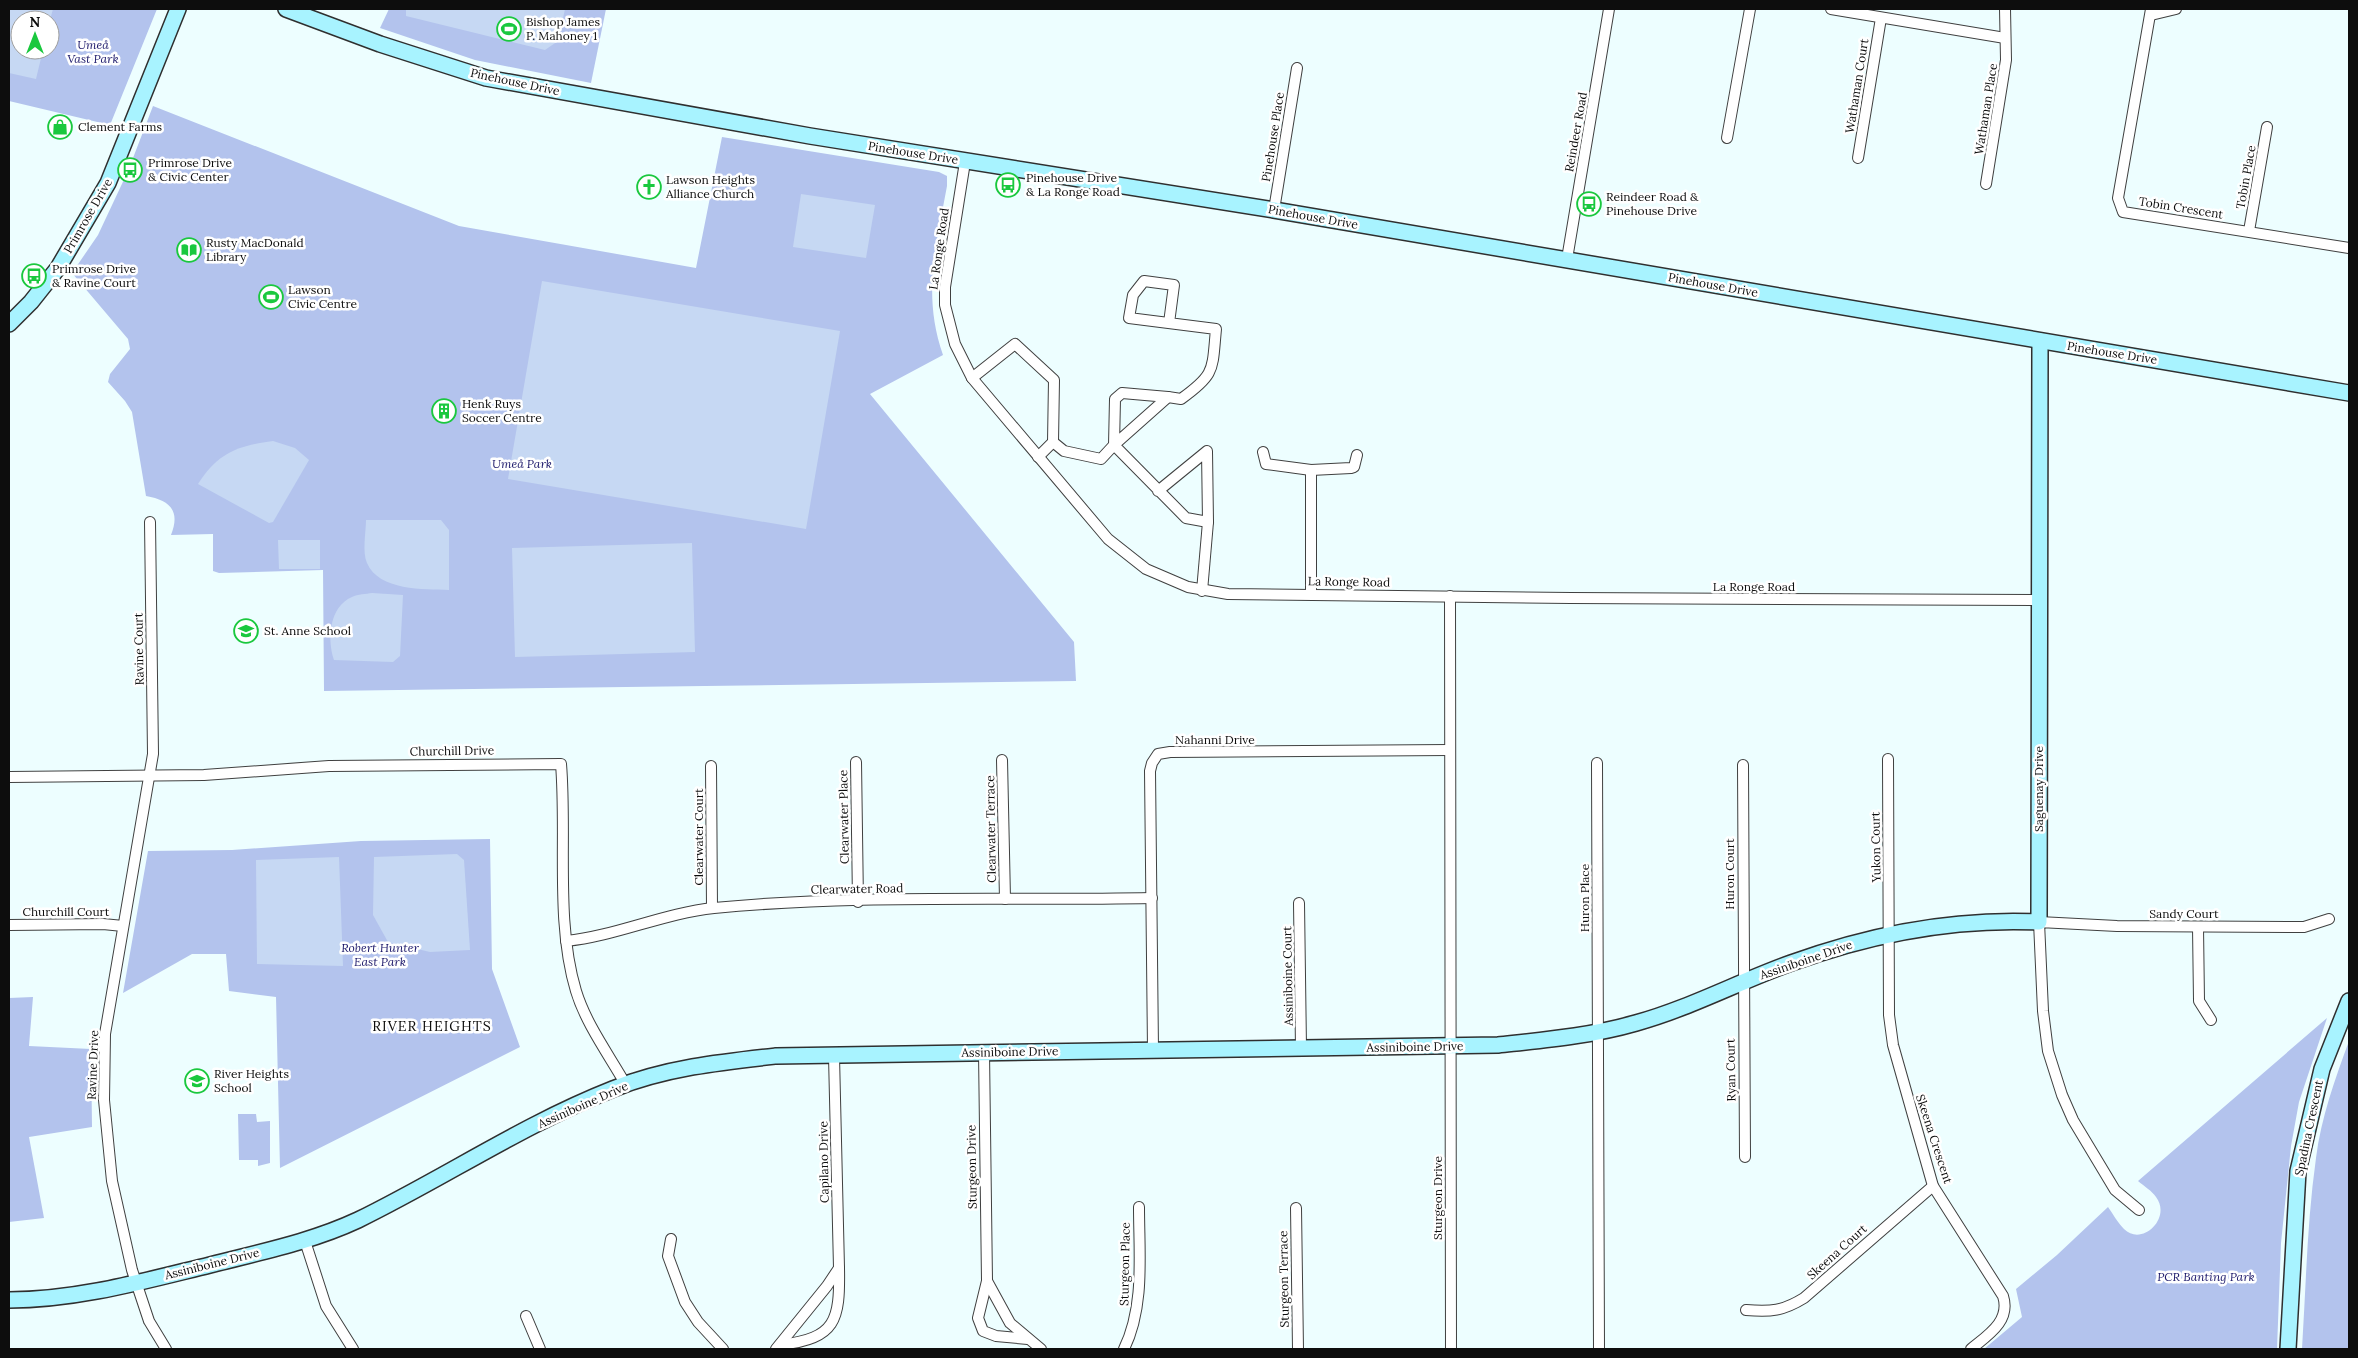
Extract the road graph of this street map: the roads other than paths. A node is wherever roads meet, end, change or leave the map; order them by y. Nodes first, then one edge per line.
1 (178, 9) edge
2 (286, 9) edge
3 (1609, 9) edge
4 (1750, 9) edge
5 (1831, 9) edge
6 (2005, 9) edge
7 (2176, 9) edge
8 (2151, 12) edge
9 (1881, 18) junction
10 (2005, 38) junction
11 (1297, 68) dead end
12 (2267, 127) dead end
13 (1727, 138) dead end
14 (1858, 158) dead end
15 (965, 162) junction
16 (1986, 184) dead end
17 (1274, 210) junction
18 (2249, 231) junction
19 (2349, 248) edge
20 (1567, 259) junction
21 (1169, 323) junction
22 (9, 324) edge
23 (2040, 341) junction
24 (972, 378) junction
25 (2349, 393) edge
26 (1168, 397) junction
27 (1052, 442) junction
28 (1114, 445) junction
29 (1264, 452) dead end
30 (1357, 455) dead end
31 (1038, 457) junction
32 (1311, 470) junction
33 (1158, 491) junction
34 (150, 522) dead end
35 (1208, 522) junction
36 (1202, 591) junction
37 (1311, 594) junction
38 (1450, 596) junction
39 (2040, 600) junction
40 (1450, 750) junction
41 (1888, 759) dead end
42 (1002, 760) dead end
43 (856, 762) dead end
44 (1597, 763) dead end
45 (1743, 765) dead end
46 (711, 766) dead end
47 (149, 774) junction
48 (9, 777) edge
49 (1152, 898) junction
50 (1005, 899) junction
51 (858, 902) junction
52 (1299, 904) dead end
53 (712, 908) junction
54 (2329, 919) dead end
55 (2039, 922) junction
56 (9, 925) edge
57 (123, 926) junction
58 (2198, 927) junction
59 (1889, 935) junction
60 (566, 941) junction
61 (1742, 983) junction
62 (2349, 1002) edge
63 (2211, 1020) dead end
64 (1597, 1033) junction
65 (1451, 1047) junction
66 (1301, 1048) junction
67 (1153, 1050) junction
68 (984, 1052) junction
69 (834, 1056) junction
70 (626, 1085) junction
71 (1745, 1157) dead end
72 (1933, 1186) junction
73 (1139, 1207) dead end
74 (1296, 1208) dead end
75 (2139, 1210) dead end
76 (671, 1239) dead end
77 (305, 1241) junction
78 (839, 1268) junction
79 (987, 1281) junction
80 (136, 1283) junction
81 (9, 1300) edge
82 (1746, 1310) dead end
83 (526, 1316) dead end
84 (1028, 1339) junction
85 (778, 1347) edge
86 (166, 1349) edge
87 (353, 1349) edge
88 (540, 1349) edge
89 (723, 1349) edge
90 (1041, 1349) edge
91 (1124, 1349) edge
92 (1298, 1349) edge
93 (1451, 1349) edge
94 (1599, 1349) edge
95 (1971, 1349) edge
96 (2288, 1349) edge

1 - 22 street, Primrose Drive
2 - 15 street, Pinehouse Drive
3 - 20 street, Reindeer Road
4 - 13 street
5 - 9 street
6 - 10 street, Wathaman Place
7 - 8 street
8 - 18 street, Tobin Crescent
9 - 10 street
9 - 14 street, Wathaman Court
10 - 16 street, Wathaman Place
11 - 17 street, Pinehouse Place
12 - 18 street, Tobin Place
15 - 17 street, Pinehouse Drive
15 - 24 street, La Ronge Road
17 - 20 street, Pinehouse Drive
18 - 19 street, Tobin Crescent
20 - 23 street, Pinehouse Drive
21 - 21 street
21 - 26 street
23 - 25 street, Pinehouse Drive
23 - 39 street, Saguenay Drive
24 - 27 street
24 - 31 street, La Ronge Road
26 - 28 street
26 - 28 street
27 - 28 street
27 - 31 street
28 - 33 street
29 - 32 street
30 - 32 street
31 - 36 street, La Ronge Road
32 - 37 street
33 - 35 street
33 - 35 street
34 - 47 street, Ravine Court
35 - 36 street
36 - 37 street, La Ronge Road
37 - 38 street, La Ronge Road
38 - 39 street, La Ronge Road
38 - 40 street
39 - 55 street, Saguenay Drive
40 - 49 street, Nahanni Drive
40 - 65 street
41 - 59 street, Yukon Court
42 - 50 street, Clearwater Terrace
43 - 51 street, Clearwater Place
44 - 64 street, Huron Place
45 - 61 street, Huron Court
46 - 53 street, Clearwater Court
47 - 48 street, Churchill Drive
47 - 57 street, Ravine Drive
47 - 60 street, Churchill Drive
49 - 50 street, Clearwater Road
49 - 67 street, Nahanni Drive
50 - 51 street, Clearwater Road
51 - 53 street, Clearwater Road
52 - 66 street, Assiniboine Court
53 - 60 street, Clearwater Road
54 - 58 street, Sandy Court
55 - 58 street, Sandy Court
55 - 59 street, Assiniboine Drive
55 - 75 street, Saguenay Drive
56 - 57 street, Churchill Court
57 - 80 street, Ravine Drive
58 - 63 street
59 - 61 street, Assiniboine Drive
59 - 72 street, Skeena Crescent
60 - 70 street, Churchill Drive
61 - 64 street, Assiniboine Drive
61 - 71 street, Ryan Court
62 - 96 street, Spadina Crescent
64 - 65 street, Assiniboine Drive
64 - 94 street
65 - 66 street, Assiniboine Drive
65 - 93 street, Sturgeon Drive
66 - 67 street, Assiniboine Drive
67 - 68 street, Assiniboine Drive
68 - 69 street, Assiniboine Drive
68 - 79 street, Sturgeon Drive
69 - 70 street, Assiniboine Drive
69 - 78 street, Capilano Drive
70 - 77 street, Assiniboine Drive
72 - 82 street, Skeena Court
72 - 95 street, Skeena Crescent
73 - 91 street, Sturgeon Place
74 - 92 street, Sturgeon Terrace
76 - 89 street
77 - 80 street, Assiniboine Drive
77 - 87 street
78 - 85 street, Capilano Drive
78 - 85 street, Capilano Drive
79 - 84 street, Sturgeon Drive
79 - 84 street, Sturgeon Drive
80 - 81 street, Assiniboine Drive
80 - 86 street, Ravine Drive
83 - 88 street
84 - 90 street, Sturgeon Drive

